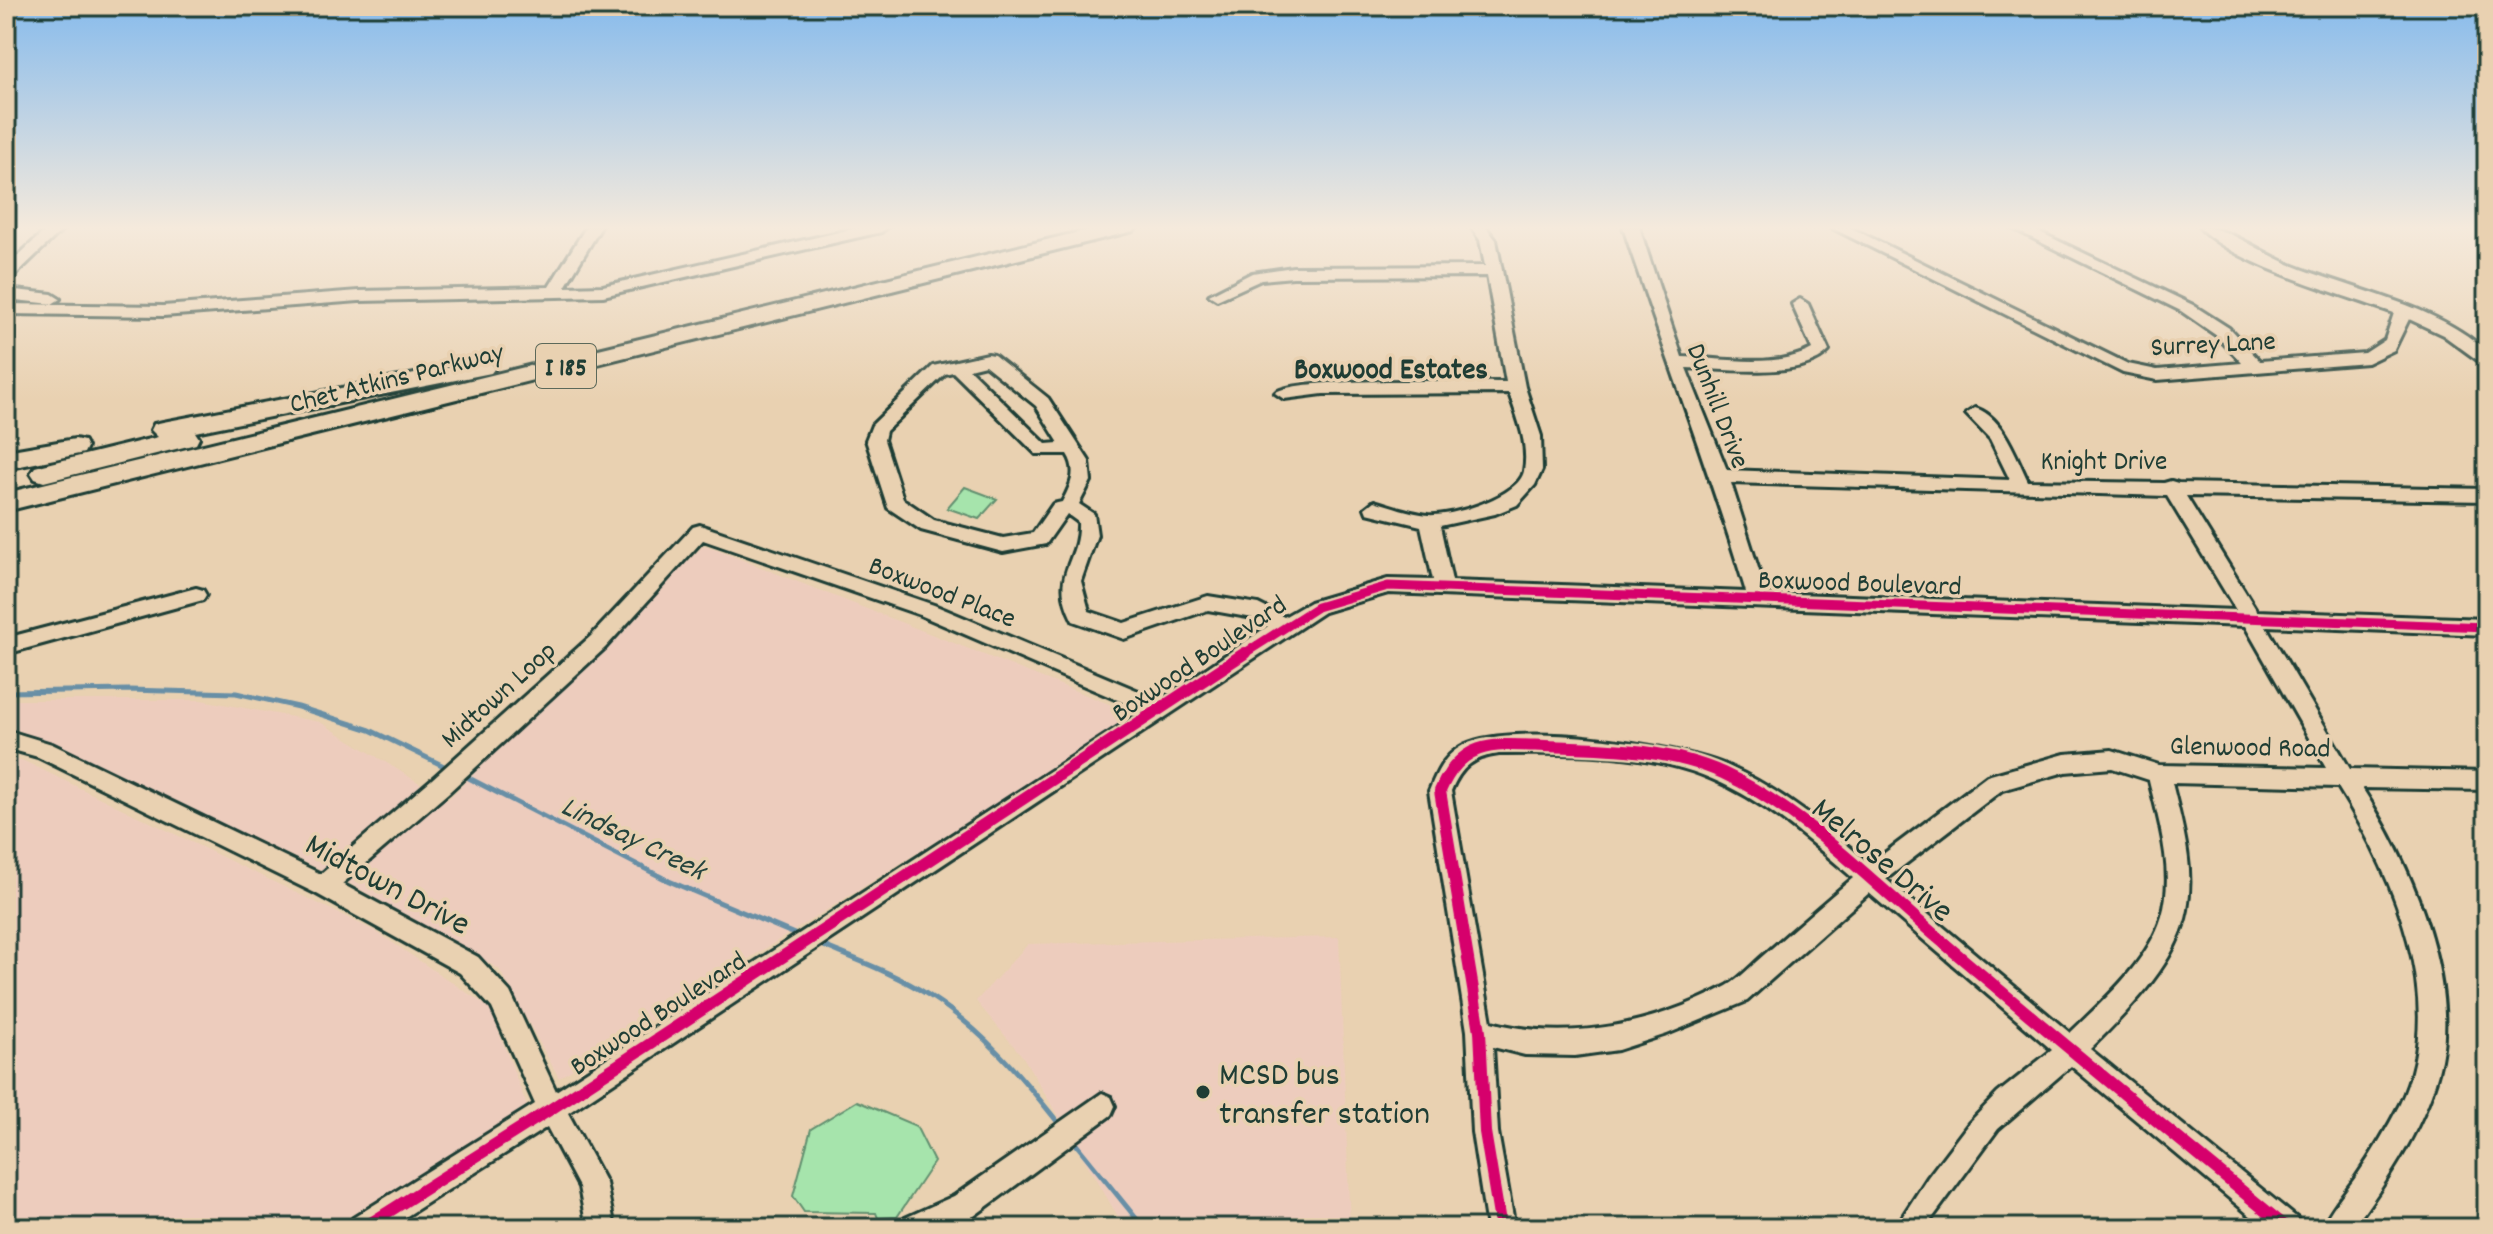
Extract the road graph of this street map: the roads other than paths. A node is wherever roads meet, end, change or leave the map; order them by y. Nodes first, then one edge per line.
1 (559, 285) edge
2 (637, 285) edge
3 (831, 285) edge
4 (893, 285) edge
5 (1239, 285) edge
6 (1497, 285) edge
7 (1650, 285) edge
8 (1954, 285) edge
9 (2138, 285) edge
10 (2330, 285) edge
11 (6, 294) edge
12 (553, 294) junction
13 (1217, 295) dead end
14 (1800, 304) dead end
15 (6, 309) edge
16 (102, 310) junction
17 (2403, 311) junction
18 (1675, 362) junction
19 (2487, 362) edge
20 (956, 366) junction
21 (2255, 366) junction
22 (488, 367) junction
23 (1516, 387) junction
24 (1284, 393) dead end
25 (442, 396) junction
26 (1975, 414) dead end
27 (1072, 448) junction
28 (6, 460) edge
29 (1720, 476) junction
30 (6, 482) edge
31 (2022, 487) junction
32 (2171, 487) junction
33 (2487, 495) edge
34 (6, 502) edge
35 (1069, 506) junction
36 (1374, 508) dead end
37 (6, 518) edge
38 (1430, 522) junction
39 (700, 532) joint
40 (1444, 587) junction
41 (196, 595) dead end
42 (1759, 601) junction
43 (2253, 618) junction
44 (1284, 626) junction
45 (2487, 627) edge
46 (6, 646) edge
47 (1162, 710) junction
48 (6, 739) edge
49 (2159, 774) junction
50 (2341, 777) junction
51 (2487, 781) edge
52 (1868, 879) junction
53 (323, 886) junction
54 (1480, 1031) junction
55 (2070, 1050) junction
56 (551, 1109) junction
57 (1092, 1112) dead end
58 (363, 1228) edge
59 (601, 1228) edge
60 (915, 1228) edge
61 (1501, 1228) edge
62 (1909, 1228) edge
63 (2287, 1228) edge
64 (2336, 1228) edge

1 - 12 street
2 - 12 street
3 - 22 highway, Chet Atkins Parkway / I 185
4 - 25 highway, Chet Atkins Parkway / I 185
5 - 13 street
6 - 23 street
7 - 18 street, Dunhill Drive
8 - 21 street, Surrey Lane
9 - 21 street
10 - 17 street
11 - 16 street
12 - 16 street
14 - 18 street
15 - 16 street
17 - 19 street
17 - 21 street, Surrey Lane
18 - 29 street, Dunhill Drive
20 - 27 street
20 - 27 street
20 - 35 street
22 - 28 highway
22 - 30 highway, Chet Atkins Parkway / I 185
23 - 24 street
23 - 38 street
25 - 34 highway, Chet Atkins Parkway / I 185
25 - 37 highway
26 - 31 street
27 - 35 street
29 - 31 street, Knight Drive
29 - 42 street, Dunhill Drive
31 - 32 street, Knight Drive
32 - 33 street, Knight Drive
32 - 43 street
35 - 44 street
36 - 38 street
38 - 40 street
39 - 47 street, Boxwood Place
39 - 53 street, Midtown Loop
40 - 42 street, Boxwood Boulevard
40 - 44 street, Boxwood Boulevard
41 - 46 street
42 - 43 street, Boxwood Boulevard
43 - 45 street, Boxwood Boulevard
43 - 50 street
44 - 47 street, Boxwood Boulevard
47 - 56 street, Boxwood Boulevard
48 - 53 street, Midtown Drive
49 - 50 street, Glenwood Road
49 - 52 street, Glenwood Road
49 - 55 street
50 - 51 street, Glenwood Road
50 - 64 street
52 - 54 street, Glenwood Road
52 - 54 street, Melrose Drive
52 - 55 street, Melrose Drive
53 - 56 street, Midtown Drive
54 - 61 street, Melrose Drive
55 - 62 street
55 - 63 street, Melrose Drive
56 - 58 street, Boxwood Boulevard
56 - 59 street, Midtown Drive
57 - 60 street

